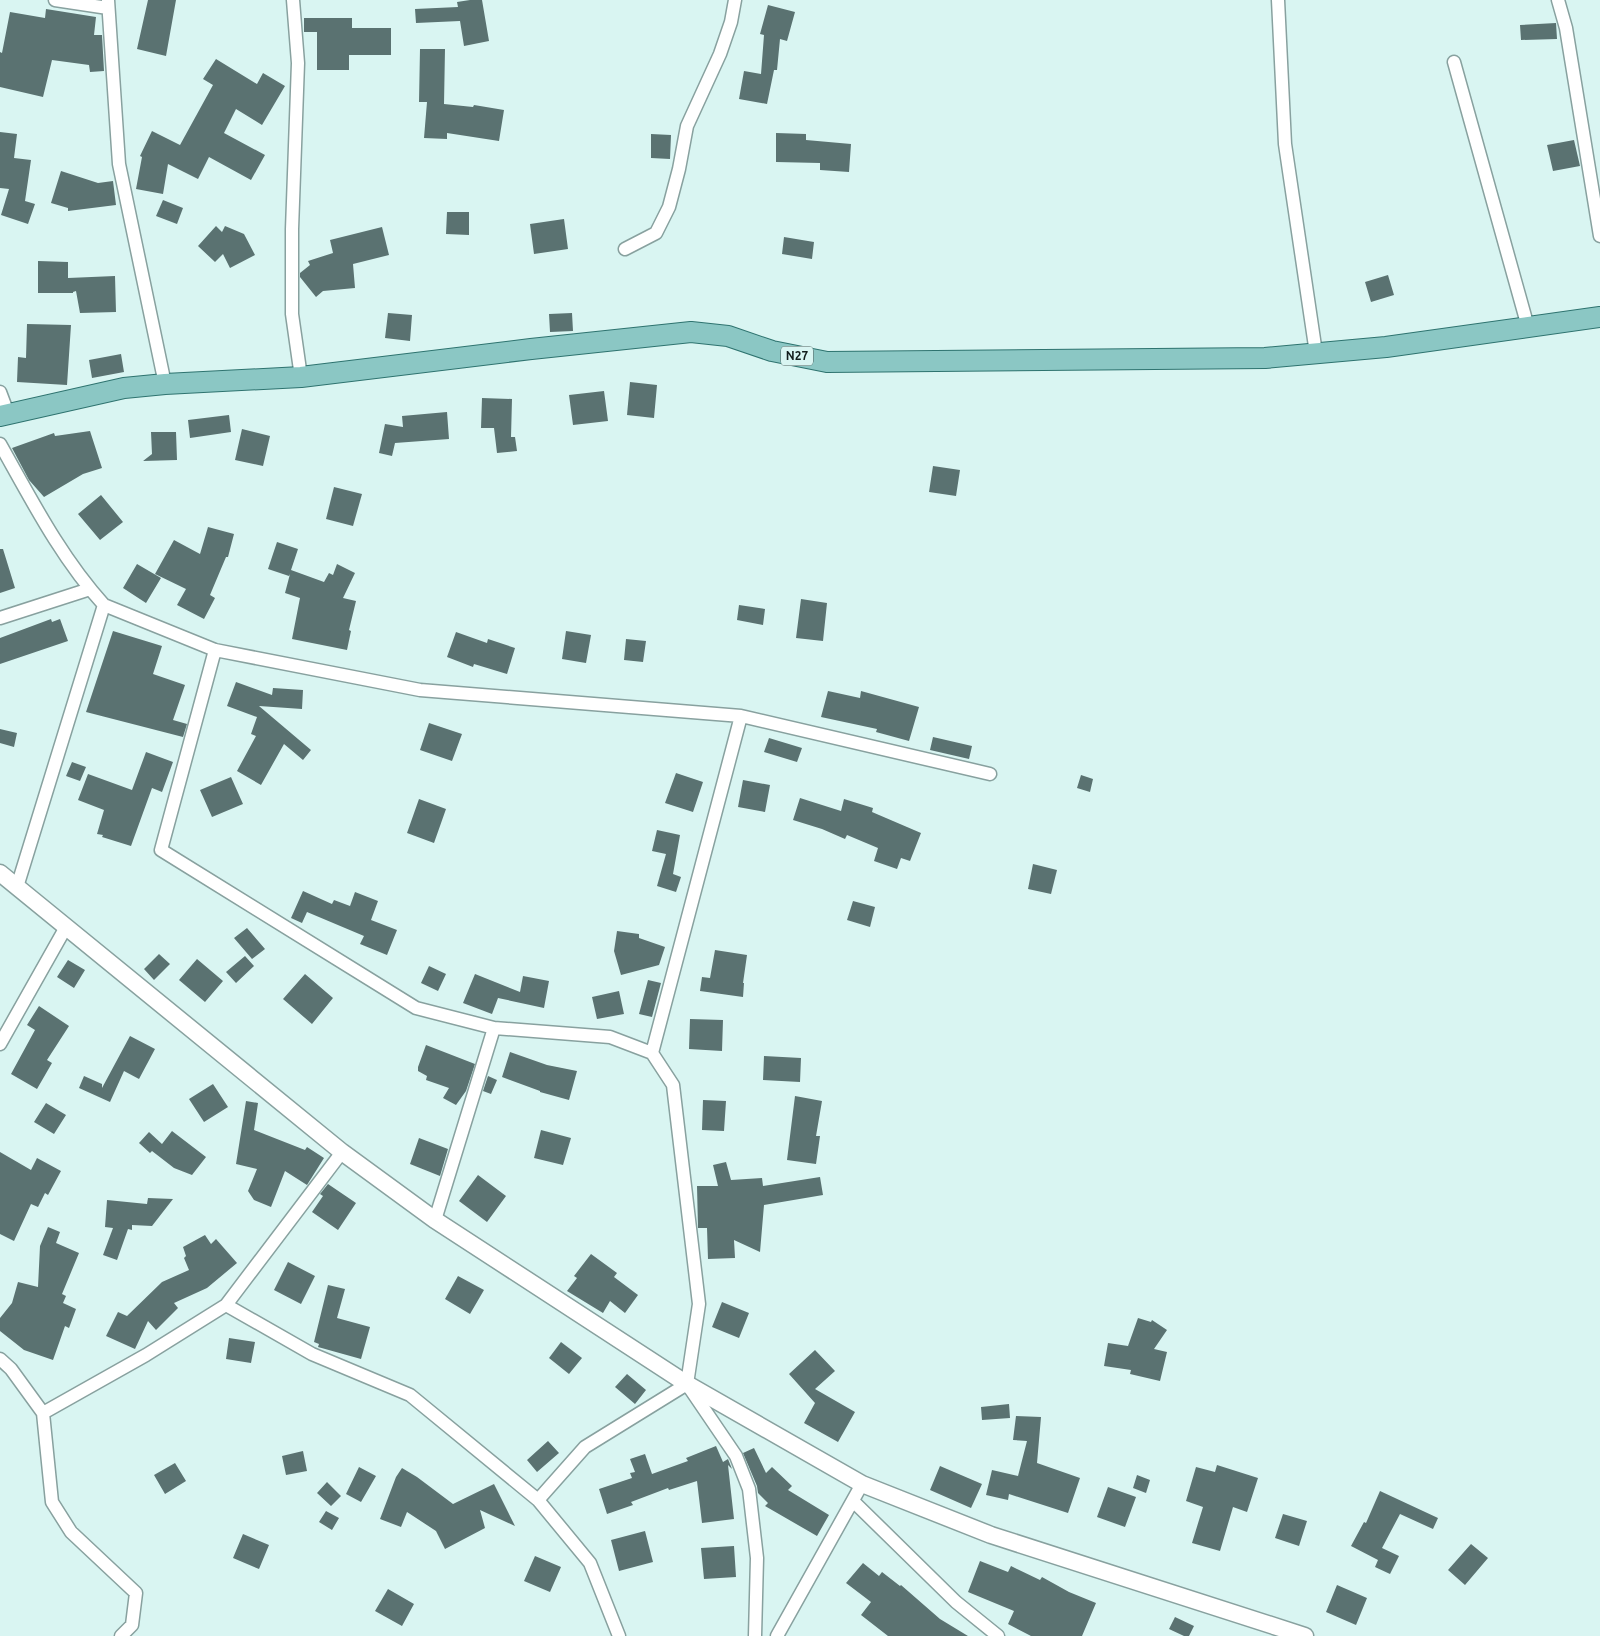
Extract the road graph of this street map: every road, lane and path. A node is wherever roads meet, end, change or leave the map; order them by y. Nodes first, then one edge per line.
1 (55, 0) edge
2 (293, 0) edge
3 (735, 0) edge
4 (1278, 0) edge
5 (1558, 0) edge
6 (108, 4) edge
7 (1454, 62) dead end
8 (1600, 236) edge
9 (625, 248) dead end
10 (1600, 317) edge
11 (1528, 327) junction
12 (1316, 354) junction
13 (301, 377) junction
14 (165, 384) junction
15 (0, 392) edge
16 (4, 416) edge
17 (0, 444) edge
18 (90, 589) junction
19 (104, 605) junction
20 (0, 618) edge
21 (215, 650) junction
22 (741, 716) junction
23 (990, 774) dead end
24 (0, 874) edge
25 (17, 887) junction
26 (66, 927) junction
27 (494, 1028) junction
28 (0, 1044) edge
29 (652, 1053) junction
30 (342, 1152) junction
31 (435, 1220) junction
32 (226, 1305) junction
33 (0, 1359) edge
34 (687, 1384) junction
35 (43, 1413) junction
36 (862, 1484) junction
37 (538, 1500) junction
38 (853, 1501) junction
39 (121, 1636) edge
40 (619, 1636) edge
41 (755, 1636) edge
42 (777, 1636) edge
43 (998, 1636) edge
44 (1304, 1636) edge

1 - 6 street
2 - 13 street
3 - 9 street
4 - 12 street
5 - 8 street
6 - 14 street
7 - 11 street
10 - 11 main road, N27
11 - 12 main road, N27
12 - 13 main road, N27
13 - 14 main road, N27
14 - 16 main road, N27
15 - 16 street
17 - 18 street
18 - 19 street
18 - 20 street
19 - 21 street
19 - 25 street
21 - 22 street
21 - 27 street
22 - 23 street
22 - 29 street
24 - 25 street
25 - 26 street
26 - 28 street
26 - 30 street
27 - 29 street
27 - 31 street
29 - 34 street
30 - 31 street
30 - 32 street
31 - 34 street
32 - 35 street
32 - 37 street
33 - 35 street
34 - 36 street
34 - 37 street
34 - 41 street
35 - 39 street
36 - 38 street
36 - 44 street
37 - 40 street
38 - 42 street
38 - 43 street

